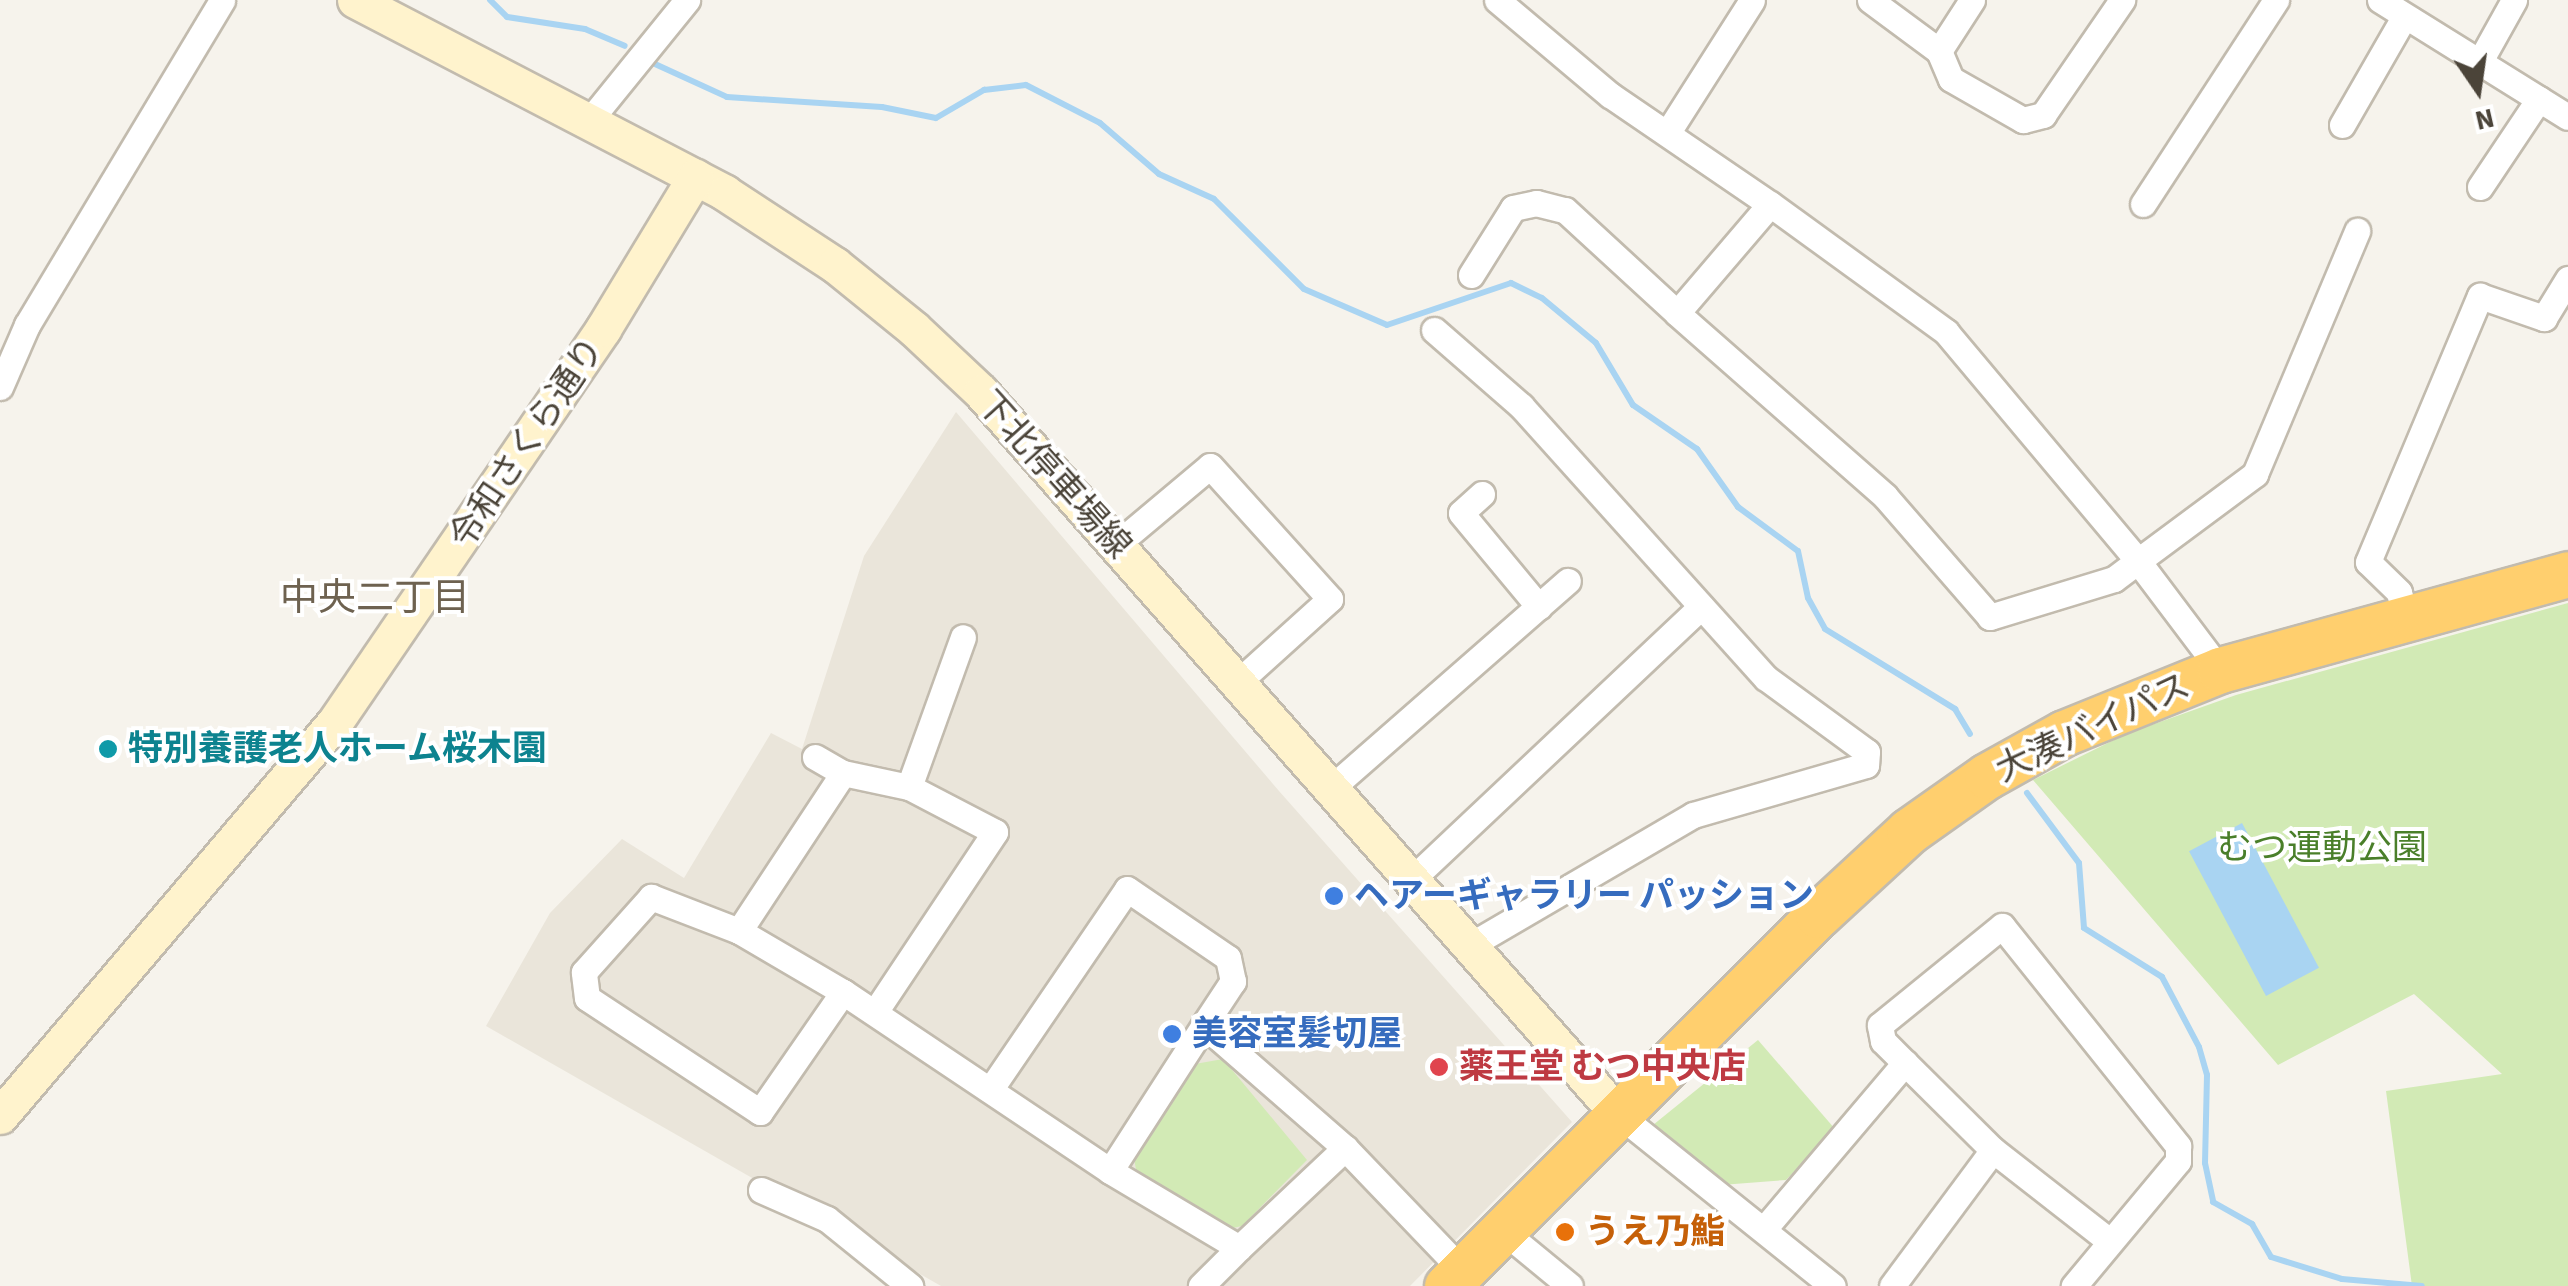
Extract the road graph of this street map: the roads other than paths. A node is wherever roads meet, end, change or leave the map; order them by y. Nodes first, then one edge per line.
1 (222, 0) edge
2 (355, 0) edge
3 (1498, 0) edge
4 (1752, 0) edge
5 (1870, 0) edge
6 (1972, 0) edge
7 (2122, 0) edge
8 (2276, 0) edge
9 (2380, 0) edge
10 (2514, 0) edge
11 (672, 5) edge
12 (2404, 17) junction
13 (1938, 51) junction
14 (2479, 63) junction
15 (2539, 99) junction
16 (2568, 117) edge
17 (590, 121) junction
18 (2342, 125) dead end
19 (1668, 132) junction
20 (695, 177) junction
21 (2480, 187) dead end
22 (1770, 204) junction
23 (2143, 204) dead end
24 (2357, 230) dead end
25 (1471, 275) dead end
26 (2568, 279) edge
27 (1677, 313) junction
28 (1434, 330) dead end
29 (0, 386) edge
30 (1482, 494) dead end
31 (1116, 544) junction
32 (2138, 561) junction
33 (2568, 574) edge
34 (1568, 582) dead end
35 (1539, 606) junction
36 (1701, 607) junction
37 (2407, 618) junction
38 (963, 637) dead end
39 (2220, 670) junction
40 (1237, 682) junction
41 (815, 758) dead end
42 (843, 773) junction
43 (909, 787) junction
44 (1330, 789) junction
45 (1410, 881) junction
46 (739, 932) junction
47 (1467, 947) junction
48 (843, 992) junction
49 (875, 1012) junction
50 (1204, 1025) junction
51 (1905, 1063) junction
52 (990, 1090) junction
53 (1618, 1114) junction
54 (0, 1116) edge
55 (1345, 1148) junction
56 (1993, 1150) junction
57 (1110, 1171) junction
58 (761, 1190) dead end
59 (1764, 1229) junction
60 (1502, 1230) junction
61 (2108, 1240) junction
62 (1240, 1248) junction
63 (1454, 1278) edge
64 (2077, 1285) edge
65 (910, 1286) edge
66 (1201, 1286) edge
67 (1570, 1286) edge
68 (1833, 1286) edge
69 (1892, 1286) edge

1 - 29 street
2 - 17 main road, 下北停車場線
3 - 19 street
4 - 19 street
5 - 13 street
6 - 13 street
7 - 13 street
8 - 23 street
9 - 12 street
10 - 14 street
11 - 17 street
12 - 14 street
12 - 18 street
14 - 15 street
15 - 16 street
15 - 21 street
17 - 20 main road, 下北停車場線
19 - 22 street
20 - 31 main road, 下北停車場線
20 - 54 main road, 令和さくら通り
22 - 27 street
22 - 32 street
24 - 32 street
25 - 27 street
26 - 37 street
27 - 32 street
28 - 36 street
30 - 35 street
31 - 40 main road, 下北停車場線
31 - 40 street
32 - 39 street
33 - 37 highway, 大湊バイパス
34 - 35 street
35 - 44 street
36 - 45 street
36 - 47 street
37 - 39 highway, 大湊バイパス
38 - 43 street
39 - 53 highway, 大湊バイパス
40 - 44 main road, 下北停車場線
41 - 42 street
42 - 43 street
42 - 46 street
43 - 49 street
44 - 45 main road, 下北停車場線
45 - 47 main road, 下北停車場線
46 - 48 street
46 - 48 street
47 - 53 main road, 下北停車場線
48 - 49 street
49 - 52 street
50 - 52 street
50 - 55 street
50 - 57 street
51 - 56 street
51 - 59 street
51 - 61 street
52 - 57 street
53 - 59 street
53 - 60 highway, 大湊バイパス
55 - 62 street
55 - 63 street
56 - 61 street
56 - 69 street
57 - 62 street
58 - 65 street
59 - 68 street
60 - 63 highway, 大湊バイパス
60 - 67 street
61 - 64 street
62 - 66 street

